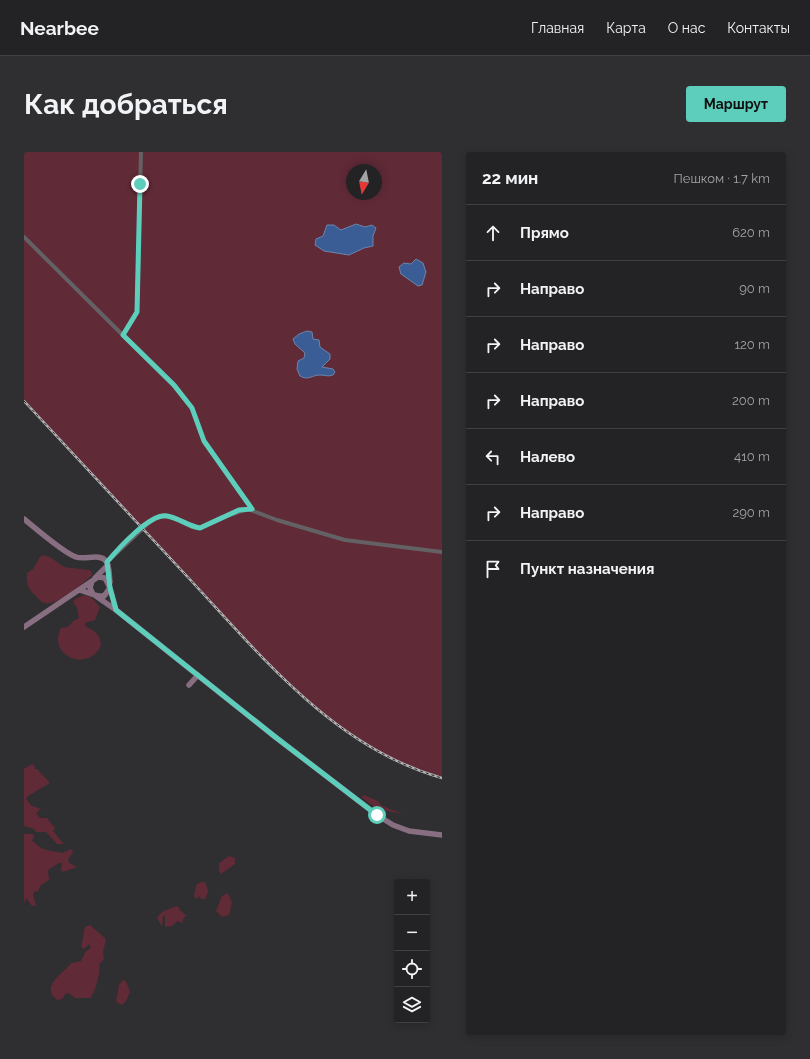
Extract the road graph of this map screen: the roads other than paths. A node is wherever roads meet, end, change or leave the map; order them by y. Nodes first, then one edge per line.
1 (141, 152) edge
2 (24, 237) edge
3 (123, 335) junction
4 (252, 509) junction
5 (24, 519) edge
6 (442, 552) edge
7 (107, 564) junction
8 (94, 579) junction
9 (110, 586) junction
10 (80, 590) junction
11 (93, 594) junction
12 (116, 610) junction
13 (24, 627) edge
14 (198, 676) junction
15 (189, 685) dead end
16 (442, 835) edge

1 - 3 street
2 - 3 street
3 - 4 street
4 - 6 street
4 - 7 street
5 - 7 street
7 - 8 street
7 - 9 street
8 - 9 street
8 - 10 street
8 - 11 street
9 - 11 street
9 - 12 street
10 - 11 street
10 - 13 street
11 - 12 street
12 - 14 street
14 - 15 street
14 - 16 street

